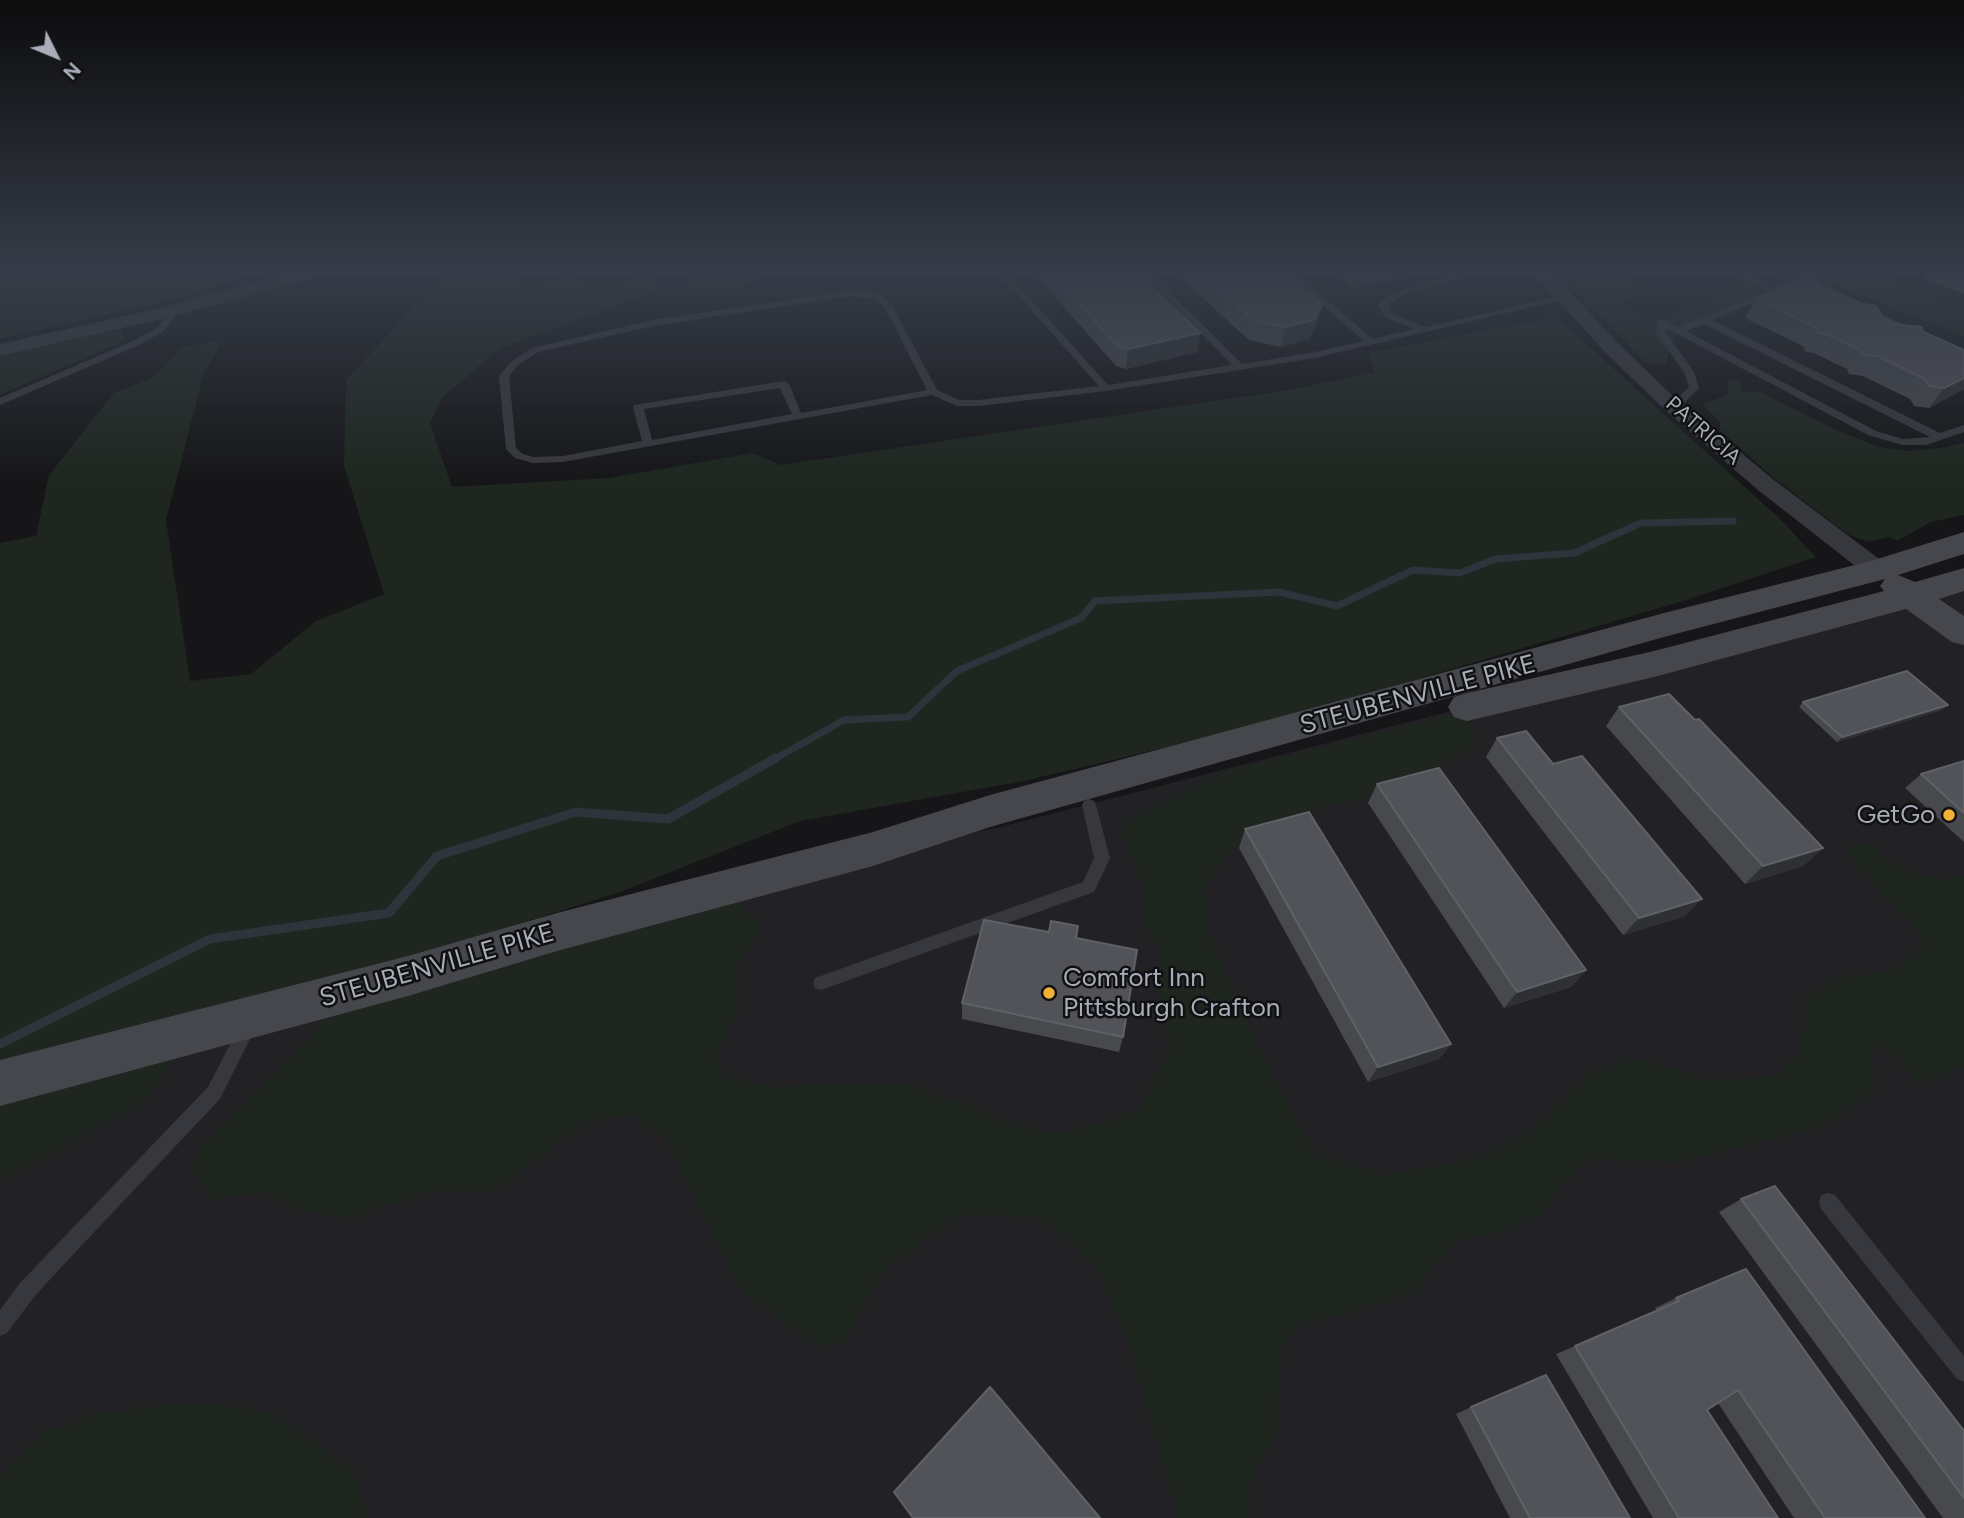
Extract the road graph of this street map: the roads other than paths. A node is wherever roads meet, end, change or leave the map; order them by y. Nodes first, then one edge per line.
1 (18, 346) edge
2 (130, 346) edge
3 (553, 346) edge
4 (909, 346) edge
5 (1068, 346) edge
6 (1219, 346) edge
7 (1352, 346) edge
8 (1612, 346) edge
9 (1670, 346) edge
10 (1706, 346) edge
11 (1756, 346) edge
12 (0, 350) edge
13 (1241, 368) junction
14 (1106, 388) junction
15 (933, 392) junction
16 (0, 402) edge
17 (1674, 407) junction
18 (798, 417) junction
19 (1964, 428) edge
20 (1939, 437) junction
21 (648, 444) junction
22 (1964, 543) edge
23 (1877, 570) junction
24 (1964, 579) edge
25 (1910, 596) junction
26 (1964, 634) edge
27 (1089, 804) junction
28 (873, 849) junction
29 (821, 983) dead end
30 (252, 1017) junction
31 (0, 1083) edge
32 (1828, 1202) dead end
33 (0, 1326) edge
34 (1964, 1372) edge

1 - 12 street
2 - 16 lane
3 - 21 lane
4 - 15 lane
5 - 14 lane
6 - 13 lane
7 - 13 lane
8 - 17 street, PATRICIA
9 - 17 lane
10 - 20 lane
11 - 20 lane
13 - 14 lane
14 - 15 lane
15 - 18 lane
17 - 23 street, PATRICIA
18 - 21 lane
18 - 21 lane
19 - 20 lane
22 - 23 main road, STEUBENVILLE PIKE
23 - 25 main road
23 - 28 main road, STEUBENVILLE PIKE
24 - 25 main road, STEUBENVILLE PIKE
25 - 26 main road
25 - 27 main road, STEUBENVILLE PIKE
27 - 28 main road, STEUBENVILLE PIKE
27 - 29 lane
28 - 30 main road, STEUBENVILLE PIKE
30 - 31 main road, STEUBENVILLE PIKE
30 - 33 lane
32 - 34 lane

